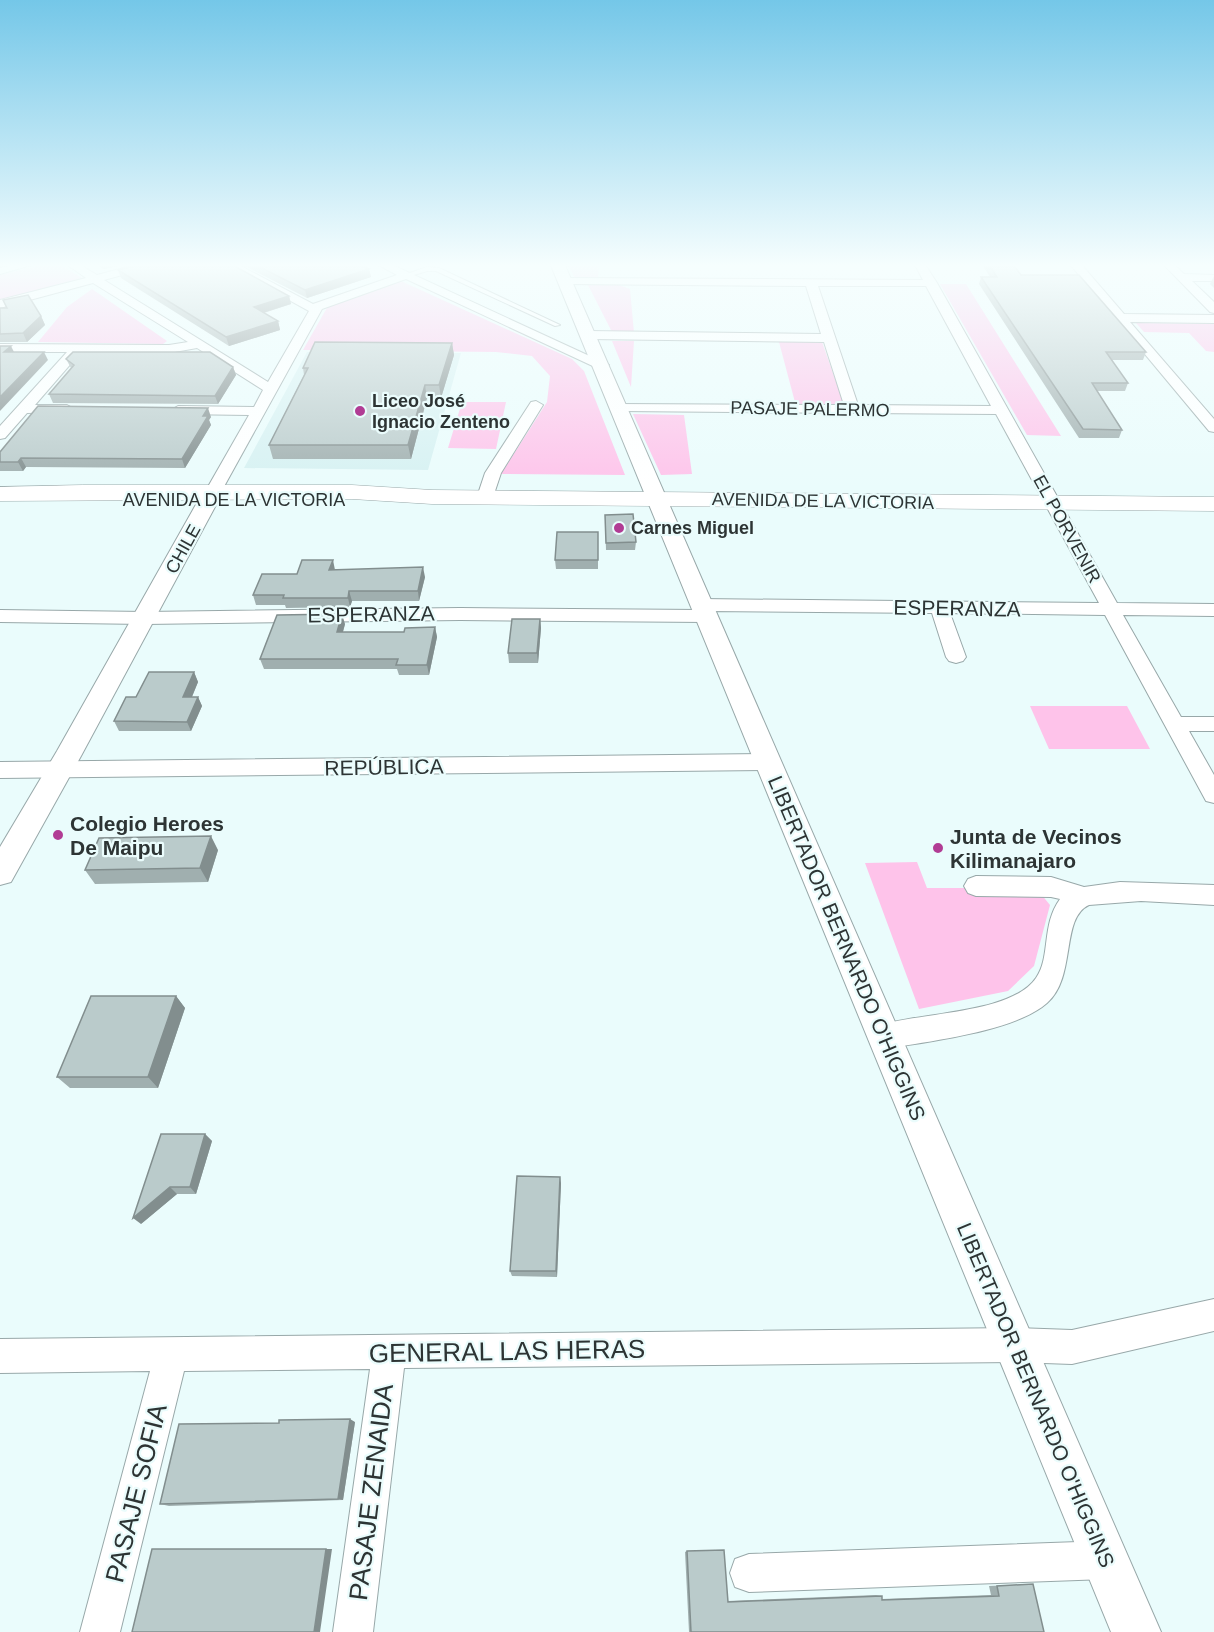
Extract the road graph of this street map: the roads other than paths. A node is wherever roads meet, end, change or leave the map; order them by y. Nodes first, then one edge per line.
1 (192, 339) edge
2 (299, 339) edge
3 (546, 339) edge
4 (591, 339) edge
5 (829, 339) edge
6 (962, 339) edge
7 (1138, 339) edge
8 (200, 344) junction
9 (0, 348) edge
10 (78, 348) junction
11 (602, 365) junction
12 (271, 389) junction
13 (536, 405) dead end
14 (620, 407) junction
15 (24, 409) junction
16 (78, 409) edge
17 (852, 409) junction
18 (161, 410) edge
19 (1001, 410) junction
20 (258, 411) junction
21 (1214, 428) edge
22 (0, 435) edge
23 (0, 494) edge
24 (211, 496) junction
25 (485, 497) junction
26 (658, 499) junction
27 (1052, 503) junction
28 (1214, 504) edge
29 (939, 607) junction
30 (1111, 609) junction
31 (1214, 610) edge
32 (703, 611) junction
33 (0, 616) edge
34 (145, 618) junction
35 (956, 657) dead end
36 (1175, 724) junction
37 (1214, 724) edge
38 (768, 762) junction
39 (0, 770) edge
40 (59, 770) junction
41 (1214, 795) edge
42 (0, 873) edge
43 (976, 886) dead end
44 (1214, 895) edge
45 (1083, 896) junction
46 (884, 1036) junction
47 (1214, 1315) edge
48 (1015, 1345) junction
49 (389, 1352) junction
50 (171, 1354) junction
51 (0, 1356) edge
52 (1106, 1560) junction
53 (749, 1573) dead end
54 (100, 1632) edge
55 (353, 1632) edge
56 (1137, 1632) edge

1 - 8 street
2 - 12 street, CHILE
3 - 11 street
4 - 11 street, LIBERTADOR BERNARDO O'HIGGINS
5 - 17 street
6 - 19 street, EL PORVENIR
7 - 21 street
8 - 10 street
8 - 12 street
9 - 10 street
10 - 15 street
11 - 14 street, LIBERTADOR BERNARDO O'HIGGINS
12 - 20 street, CHILE
13 - 25 street
14 - 17 street, PASAJE PALERMO
14 - 26 street, LIBERTADOR BERNARDO O'HIGGINS
15 - 16 street
15 - 22 street
17 - 19 street, PASAJE PALERMO
18 - 20 street
19 - 27 street, EL PORVENIR
20 - 24 street, CHILE
23 - 24 main road, AVENIDA DE LA VICTORIA
24 - 25 main road, AVENIDA DE LA VICTORIA
24 - 34 street, CHILE
25 - 26 main road, AVENIDA DE LA VICTORIA
26 - 27 main road, AVENIDA DE LA VICTORIA
26 - 32 street, LIBERTADOR BERNARDO O'HIGGINS
27 - 28 main road, AVENIDA DE LA VICTORIA
27 - 30 street, EL PORVENIR
29 - 30 street, ESPERANZA
29 - 32 street, ESPERANZA
29 - 35 street
30 - 31 street, ESPERANZA
30 - 36 street, EL PORVENIR
32 - 34 street, ESPERANZA
32 - 38 street, LIBERTADOR BERNARDO O'HIGGINS
33 - 34 street, ESPERANZA
34 - 40 street, CHILE
36 - 37 street
36 - 41 street, EL PORVENIR
38 - 40 street, REPÚBLICA
38 - 46 street, LIBERTADOR BERNARDO O'HIGGINS
39 - 40 street, REPÚBLICA
40 - 42 street, CHILE
43 - 45 street
44 - 45 street
45 - 46 street
46 - 48 street, LIBERTADOR BERNARDO O'HIGGINS
47 - 48 street
48 - 49 street, GENERAL LAS HERAS
48 - 52 street, LIBERTADOR BERNARDO O'HIGGINS
49 - 50 street, GENERAL LAS HERAS
49 - 55 street, PASAJE ZENAIDA
50 - 51 street, GENERAL LAS HERAS
50 - 54 street, PASAJE SOFIA
52 - 53 street
52 - 56 street, LIBERTADOR BERNARDO O'HIGGINS

